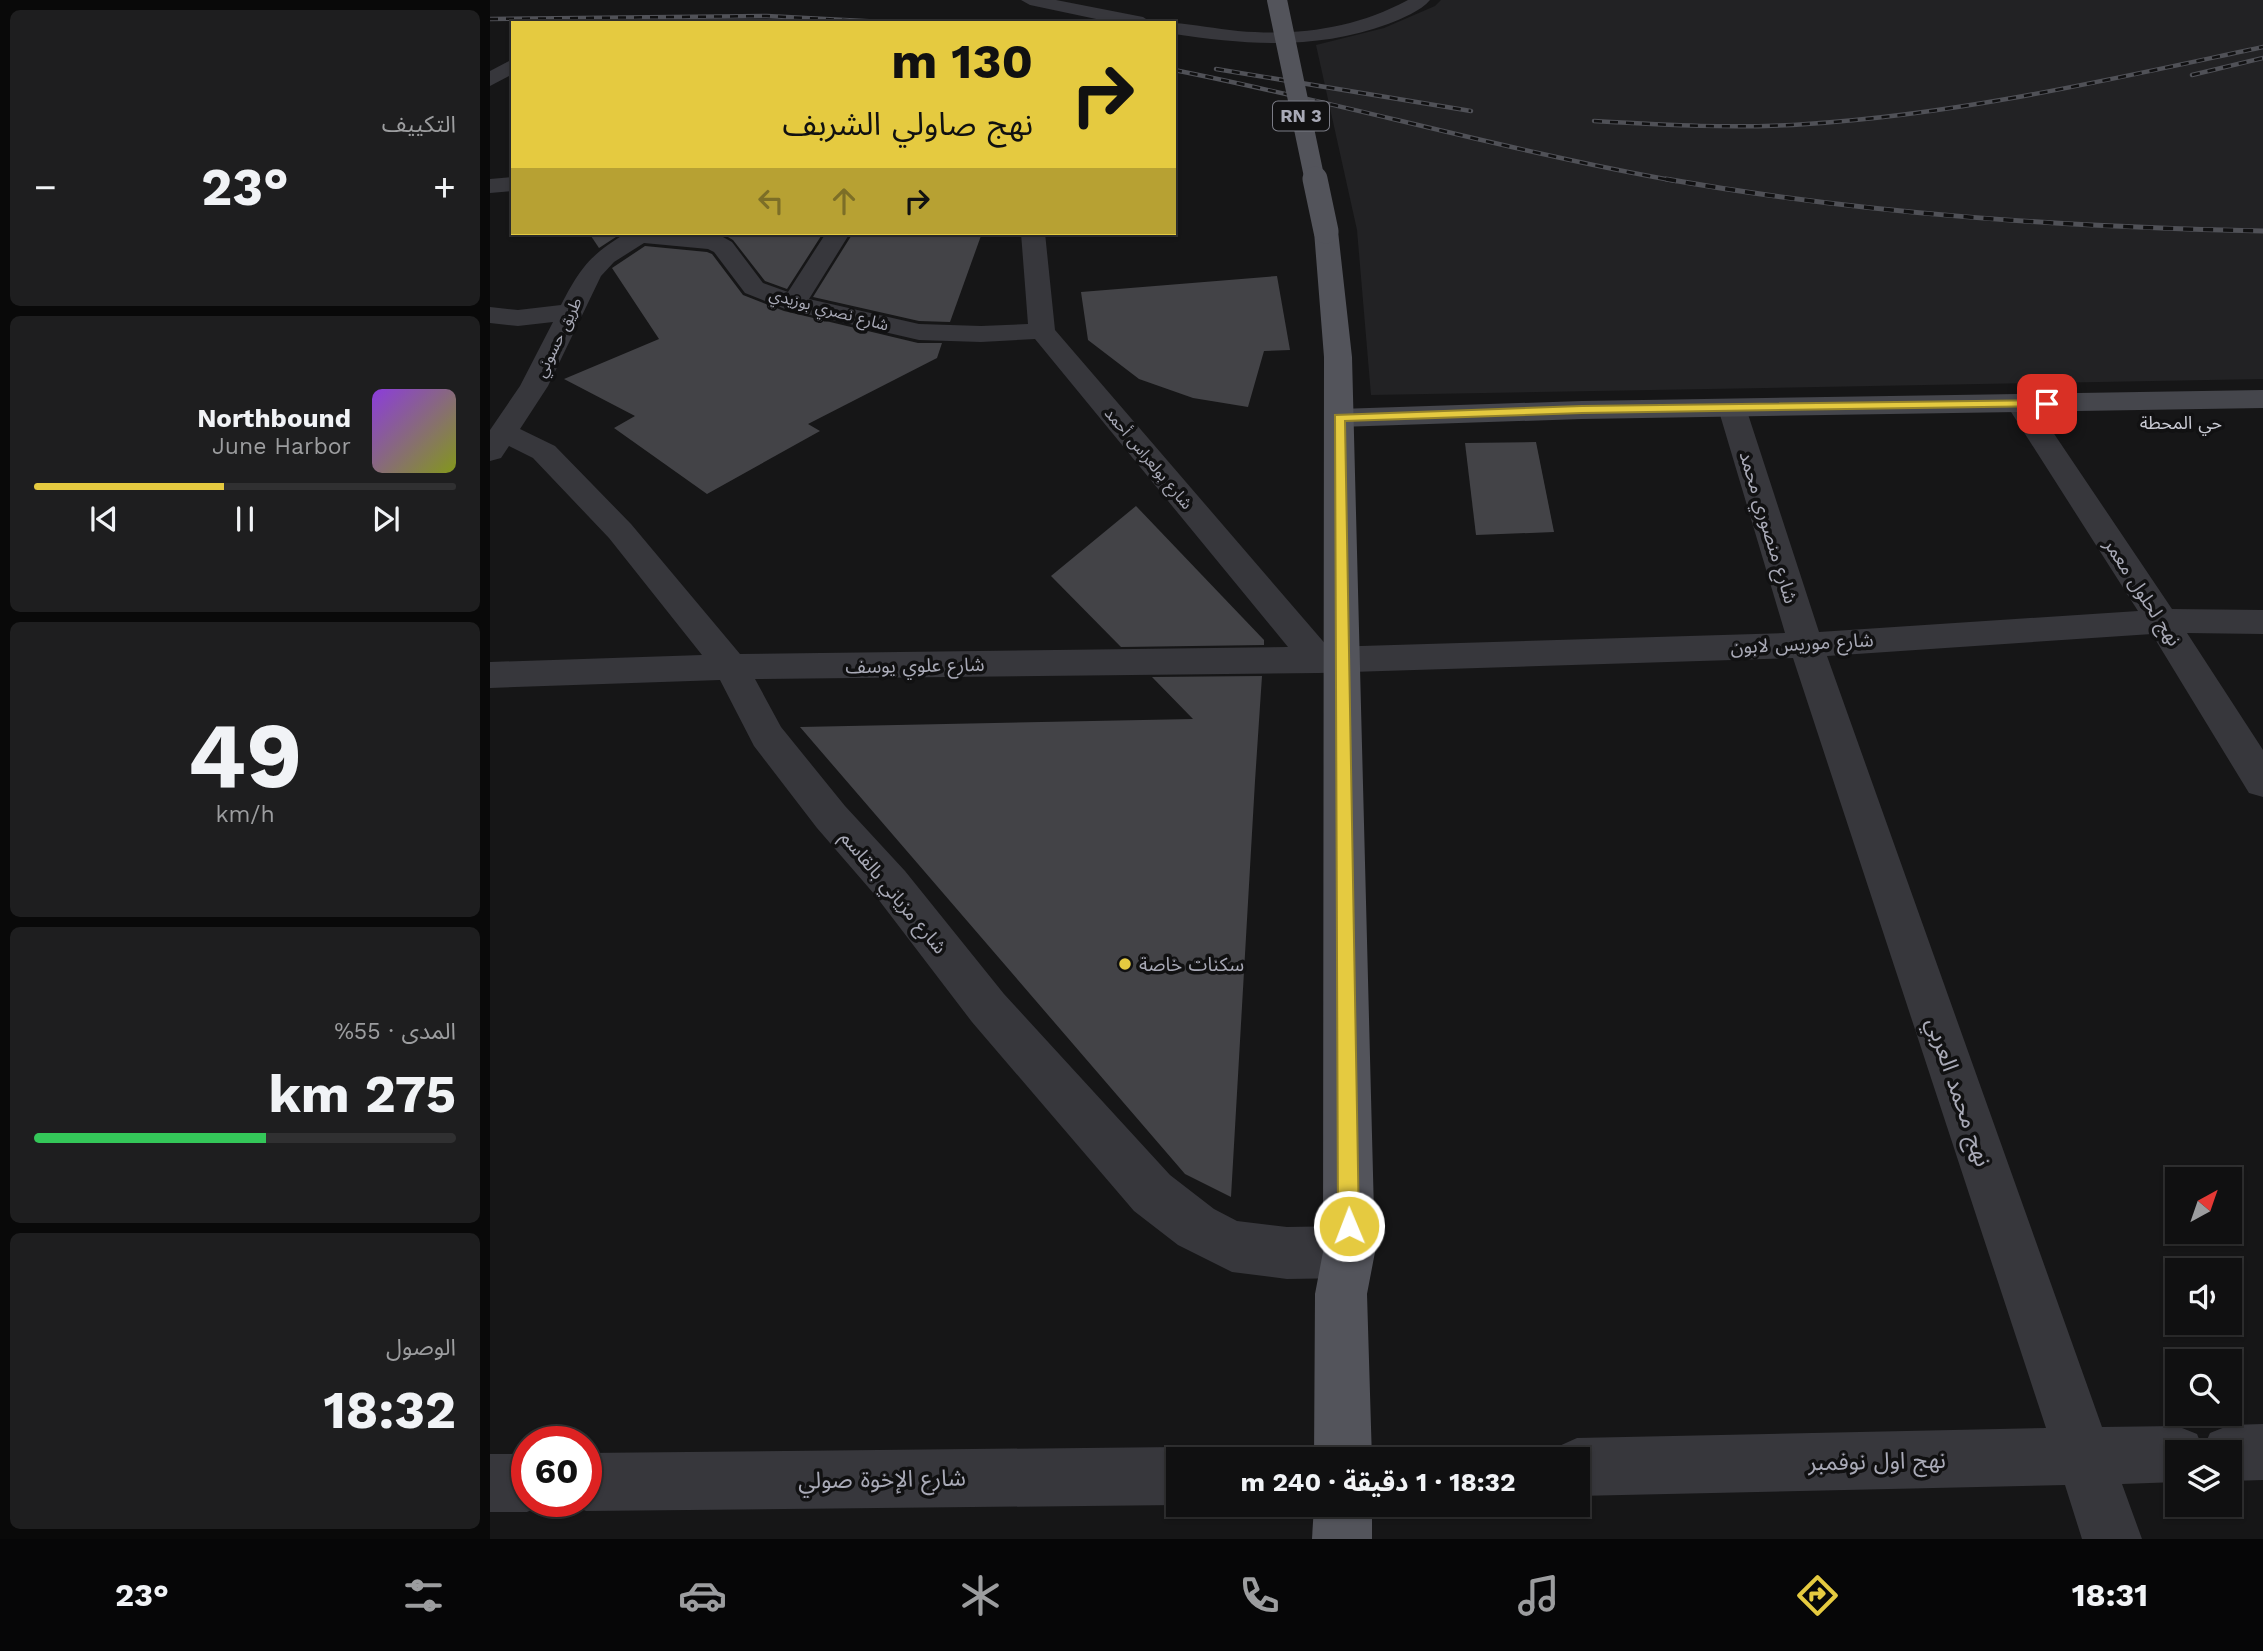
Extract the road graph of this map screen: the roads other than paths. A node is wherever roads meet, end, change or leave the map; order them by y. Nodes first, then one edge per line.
1 (1030, 0) edge
2 (1277, 0) edge
3 (1421, 0) edge
4 (1119, 9) edge
5 (1140, 21) edge
6 (1176, 28) edge
7 (511, 66) edge
8 (490, 80) edge
9 (511, 184) edge
10 (490, 186) edge
11 (637, 235) edge
12 (648, 235) edge
13 (837, 235) edge
14 (1033, 235) edge
15 (794, 303) junction
16 (572, 312) junction
17 (490, 315) edge
18 (518, 318) junction
19 (490, 330) edge
20 (1042, 331) junction
21 (534, 386) joint
22 (2263, 399) edge
23 (2020, 404) junction
24 (1732, 408) junction
25 (1339, 418) junction
26 (494, 428) edge
27 (2162, 621) junction
28 (2263, 622) edge
29 (1805, 645) junction
30 (1330, 659) junction
31 (731, 667) junction
32 (490, 676) edge
33 (2263, 782) edge
34 (1349, 1252) junction
35 (1343, 1447) edge
36 (2263, 1452) edge
37 (2242, 1453) edge
38 (2165, 1454) edge
39 (2084, 1456) junction
40 (1590, 1467) edge
41 (1166, 1476) edge
42 (602, 1482) edge
43 (490, 1483) edge
44 (511, 1483) edge
45 (1343, 1517) edge
46 (1342, 1539) edge
47 (2112, 1539) edge

1 - 4 street
2 - 25 main road, RN 3, bridge
3 - 6 street
4 - 5 street
7 - 8 street
9 - 10 street
11 - 16 street, طريق حسوني
12 - 15 street, شارع نصري بوزيدي
13 - 15 street
14 - 20 street
15 - 20 street, شارع نصري بوزيدي
16 - 18 street
16 - 21 street, طريق حسوني
17 - 18 street
18 - 19 street
20 - 30 street, شارع بولعراس أحمد
21 - 26 street, شارع مزياني بالقاسم
22 - 23 main road
23 - 24 main road
23 - 27 street, نهج لحلول معمر
24 - 25 main road
24 - 29 street, شارع منصوري محمد
25 - 30 main road, RN 3
26 - 31 street, شارع مزياني بالقاسم
27 - 28 street, شارع موريس لابون
27 - 29 street, شارع موريس لابون
27 - 33 street, نهج لحلول معمر
29 - 30 street, شارع موريس لابون
29 - 39 street, نهج محمد العربي
30 - 31 street, شارع علوي يوسف
30 - 34 main road, RN 3
31 - 32 street, شارع علوي يوسف
31 - 34 street, شارع مزياني بالقاسم
34 - 35 main road, RN 3
36 - 37 street
38 - 39 street, نهج اول نوفمبر
39 - 40 street, نهج اول نوفمبر
39 - 47 street, نهج محمد العربي
41 - 42 street, شارع الإخوة صولي
43 - 44 street
45 - 46 main road

